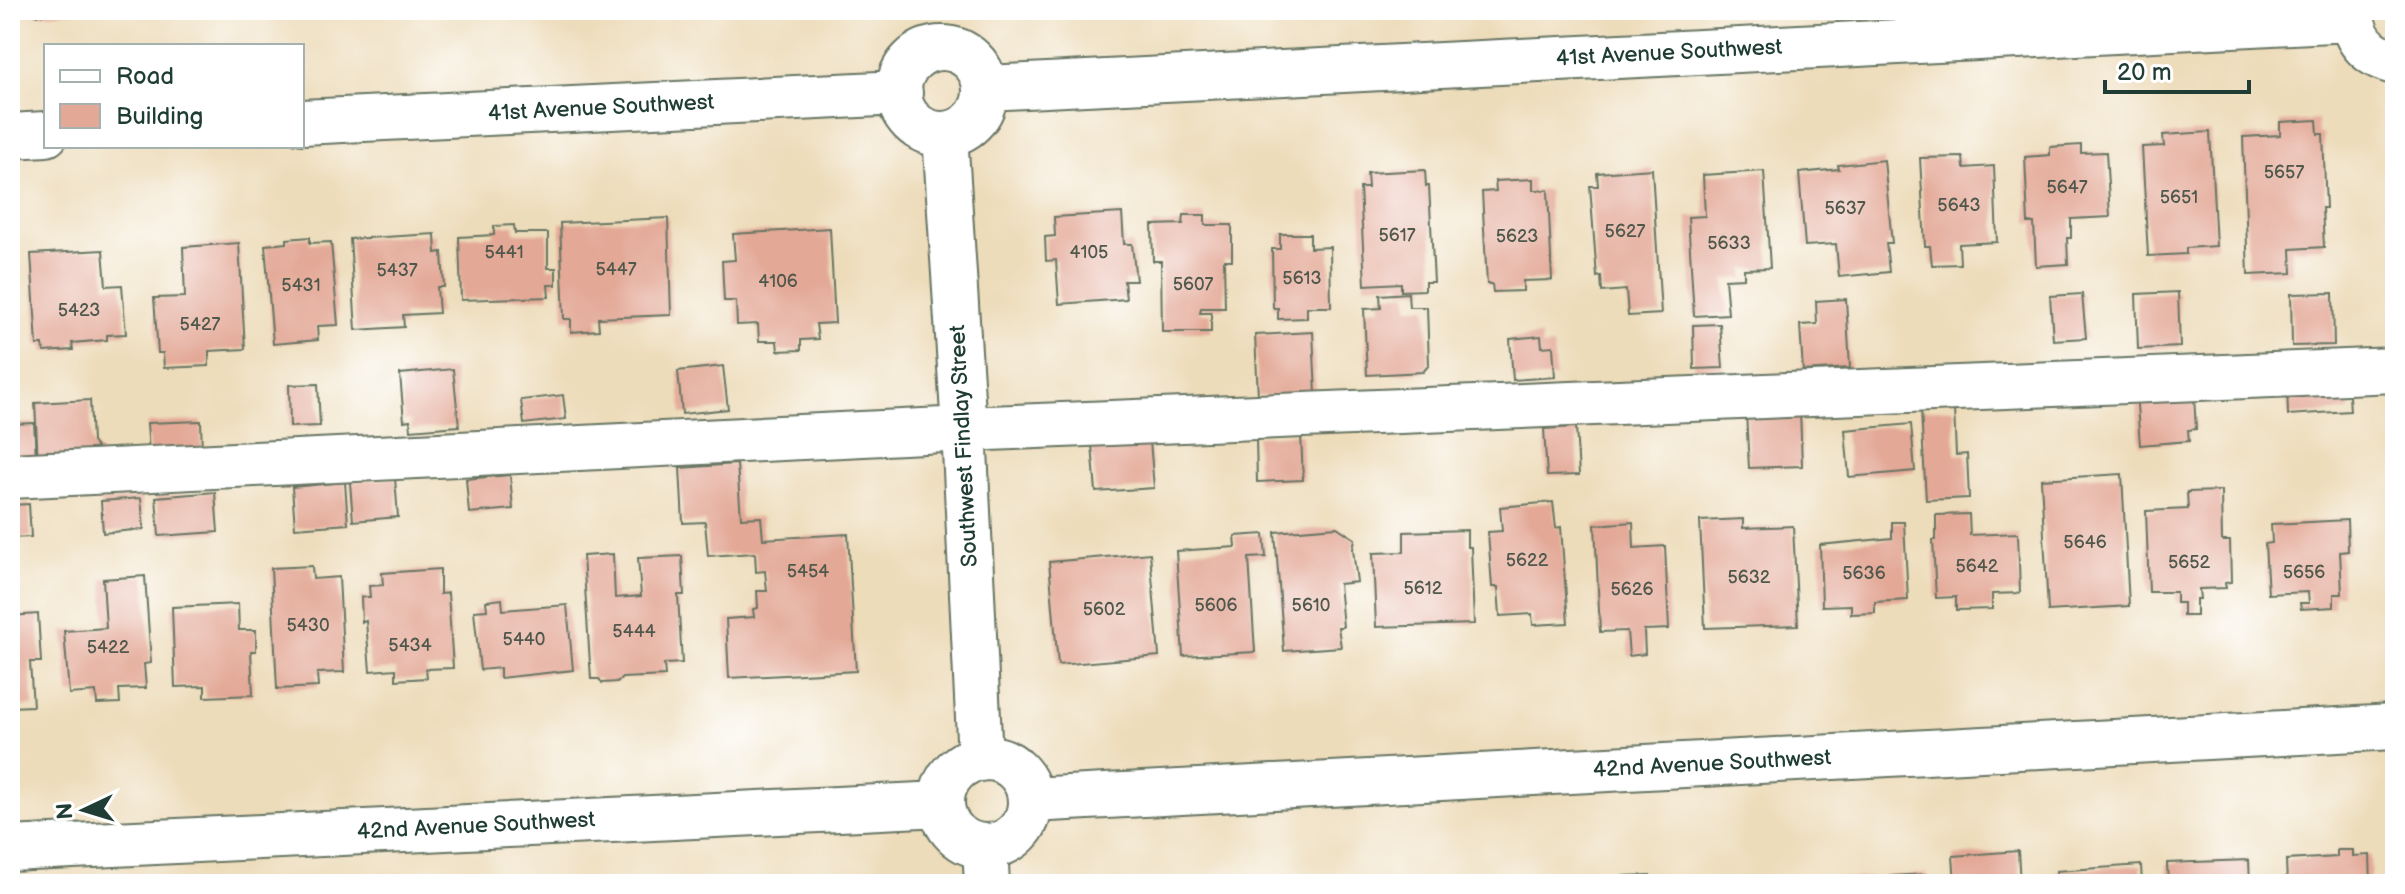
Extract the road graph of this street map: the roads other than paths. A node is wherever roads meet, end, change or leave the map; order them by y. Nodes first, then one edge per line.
1 (2352, 14) edge
2 (941, 29) edge
3 (2395, 62) edge
4 (986, 88) junction
5 (900, 93) junction
6 (304, 122) edge
7 (44, 134) edge
8 (945, 134) junction
9 (10, 136) edge
10 (2395, 370) edge
11 (964, 429) junction
12 (10, 476) edge
13 (2395, 727) edge
14 (980, 759) junction
15 (1031, 800) junction
16 (942, 804) junction
17 (10, 849) edge
18 (986, 865) edge

1 - 3 street
1 - 4 street, 41st Avenue Southwest
2 - 4 street
2 - 5 street
4 - 8 street
5 - 6 street, 41st Avenue Southwest
5 - 8 street
7 - 9 street
8 - 11 street, Southwest Findlay Street
10 - 11 street
11 - 12 street
11 - 14 street, Southwest Findlay Street
13 - 15 street, 42nd Avenue Southwest
14 - 15 street
14 - 16 street
15 - 18 street
16 - 17 street, 42nd Avenue Southwest
16 - 18 street

